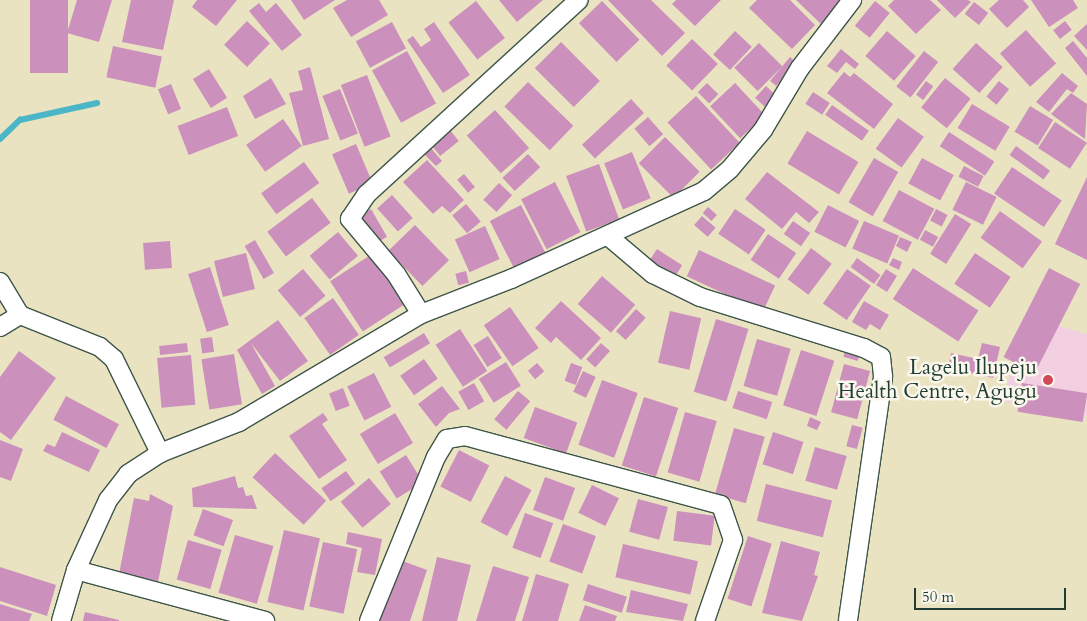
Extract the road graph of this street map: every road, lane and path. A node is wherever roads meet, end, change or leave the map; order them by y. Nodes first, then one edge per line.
1 (852, 0) edge
2 (573, 2) edge
3 (608, 236) junction
4 (0, 282) edge
5 (421, 314) junction
6 (20, 316) junction
7 (0, 327) edge
8 (160, 453) junction
9 (76, 570) junction
10 (61, 621) edge
11 (265, 621) edge
12 (368, 621) edge
13 (705, 621) edge
14 (848, 621) edge

1 - 3 street
2 - 5 street
3 - 5 street
3 - 14 street
4 - 6 street
5 - 8 street
6 - 7 street
6 - 8 street
8 - 9 street
9 - 10 street
9 - 11 street
12 - 13 street

